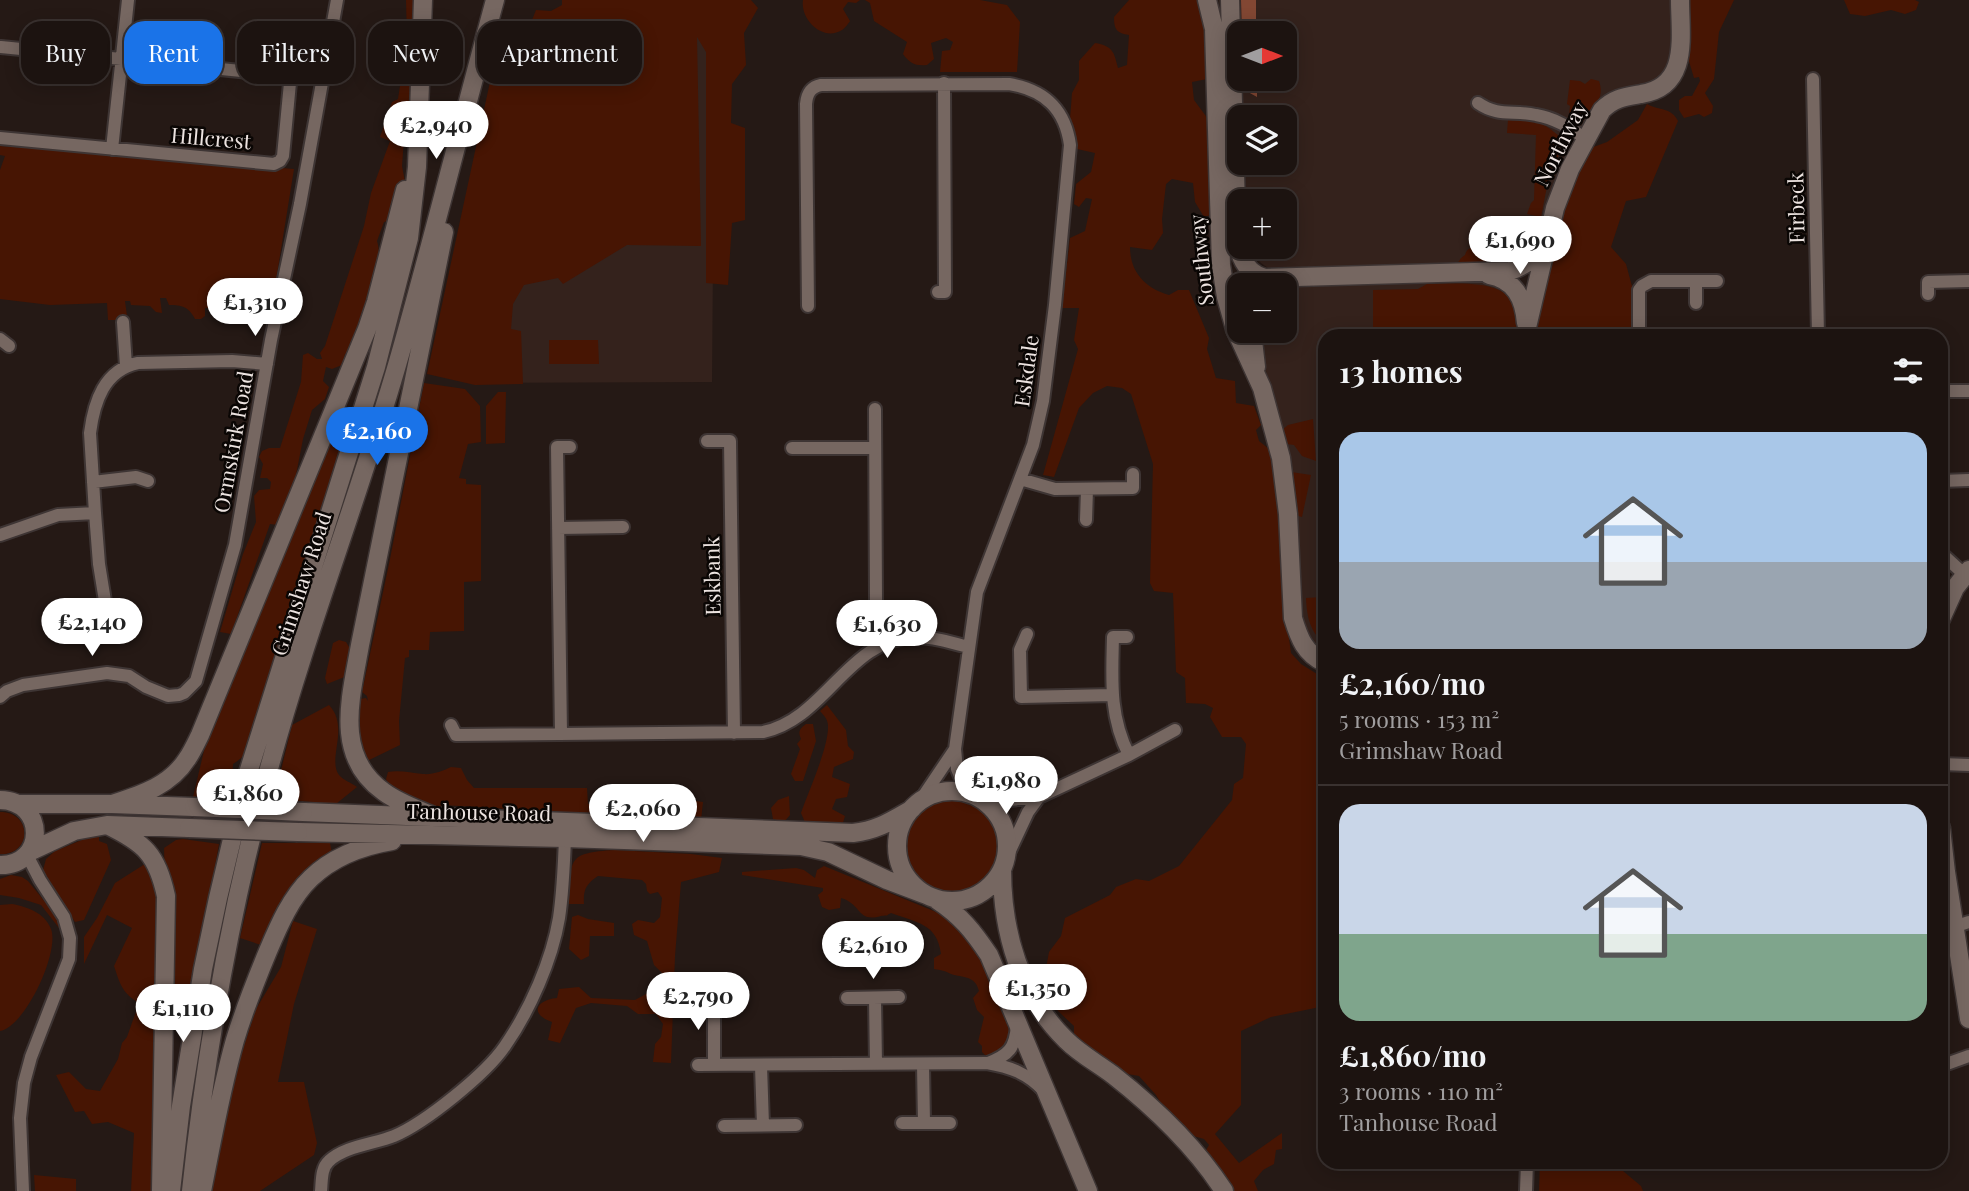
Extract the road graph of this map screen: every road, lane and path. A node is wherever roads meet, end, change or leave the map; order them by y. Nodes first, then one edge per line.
1 (128, 0) edge
2 (337, 0) edge
3 (423, 0) edge
4 (495, 0) edge
5 (1207, 0) edge
6 (1230, 0) edge
7 (1680, 0) edge
8 (489, 21) edge
9 (1, 47) edge
10 (122, 60) junction
11 (477, 65) edge
12 (477, 66) edge
13 (237, 71) edge
14 (1813, 79) dead end
15 (944, 83) junction
16 (289, 84) edge
17 (1478, 103) dead end
18 (419, 124) junction
19 (0, 138) edge
20 (1586, 139) junction
21 (112, 149) junction
22 (1549, 230) junction
23 (1255, 273) edge
24 (1476, 273) junction
25 (1367, 275) joint
26 (1297, 279) edge
27 (1696, 281) junction
28 (1717, 281) dead end
29 (1969, 281) edge
30 (938, 292) dead end
31 (1928, 294) dead end
32 (1696, 303) dead end
33 (808, 306) dead end
34 (123, 322) dead end
35 (1526, 329) edge
36 (1527, 329) edge
37 (1639, 329) edge
38 (1818, 329) edge
39 (1253, 343) edge
40 (267, 364) junction
41 (126, 366) junction
42 (1256, 374) junction
43 (1948, 391) edge
44 (1969, 391) edge
45 (875, 410) dead end
46 (707, 441) dead end
47 (570, 447) dead end
48 (792, 448) dead end
49 (875, 448) junction
50 (1133, 474) dead end
51 (1020, 479) junction
52 (1969, 480) edge
53 (148, 481) dead end
54 (1948, 481) edge
55 (93, 482) junction
56 (1087, 489) junction
57 (95, 513) junction
58 (1086, 520) dead end
59 (622, 527) dead end
60 (558, 528) junction
61 (0, 535) edge
62 (1948, 558) edge
63 (1967, 573) edge
64 (1948, 601) edge
65 (95, 620) dead end
66 (1027, 634) dead end
67 (1127, 637) dead end
68 (890, 641) junction
69 (968, 647) junction
70 (1318, 660) edge
71 (1113, 695) junction
72 (0, 698) edge
73 (451, 724) dead end
74 (1175, 730) dead end
75 (734, 733) junction
76 (561, 734) junction
77 (955, 749) junction
78 (1129, 755) junction
79 (1948, 764) edge
80 (1969, 765) edge
81 (971, 794) junction
82 (1039, 797) junction
83 (7, 798) edge
84 (112, 804) junction
85 (916, 805) junction
86 (433, 816) junction
87 (107, 825) junction
88 (434, 835) junction
89 (565, 838) junction
90 (28, 853) junction
91 (1004, 864) junction
92 (3, 866) edge
93 (40, 880) junction
94 (1948, 884) edge
95 (929, 896) junction
96 (1955, 927) edge
97 (899, 997) dead end
98 (875, 998) junction
99 (714, 999) junction
100 (742, 999) dead end
101 (847, 999) dead end
102 (687, 1000) dead end
103 (1969, 1019) edge
104 (1017, 1024) junction
105 (1969, 1056) edge
106 (988, 1063) junction
107 (876, 1064) junction
108 (923, 1064) junction
109 (1948, 1064) edge
110 (698, 1065) dead end
111 (714, 1065) junction
112 (761, 1066) junction
113 (1046, 1093) junction
114 (924, 1123) junction
115 (950, 1123) dead end
116 (902, 1124) dead end
117 (763, 1125) junction
118 (796, 1125) dead end
119 (724, 1126) dead end
120 (1527, 1169) edge
121 (23, 1191) edge
122 (160, 1191) edge
123 (171, 1191) edge
124 (191, 1191) edge
125 (202, 1191) edge
126 (321, 1191) edge
127 (1088, 1191) edge
128 (1223, 1191) edge
129 (1526, 1191) edge

1 - 10 street
2 - 40 street, Ormskirk Road
3 - 18 street, Grimshaw Road
4 - 8 street, Grimshaw Road
5 - 42 street, Southway
6 - 23 street, Southway
7 - 20 street, Northway
9 - 10 street
10 - 13 street
10 - 21 street
11 - 124 street, Grimshaw Road
12 - 86 street
14 - 38 street, Firbeck
15 - 30 street
15 - 33 street, Eskdale
15 - 51 street, Eskdale
16 - 21 street, Hillcrest
17 - 20 street
18 - 84 street
18 - 123 street, Grimshaw Road
19 - 21 street, Hillcrest
20 - 22 street, Northway
22 - 24 street, Northway
22 - 36 street, Northway
24 - 25 street, Northway
24 - 35 street
25 - 26 street, Southway
27 - 28 street
27 - 32 street
27 - 37 street
29 - 31 street
34 - 41 street
39 - 42 street
40 - 41 street
40 - 72 street, Ormskirk Road
41 - 55 street
42 - 70 street, Southway
43 - 44 street
45 - 49 street
46 - 75 street, Eskbank
47 - 60 street
48 - 49 street
49 - 68 street
50 - 56 street
51 - 56 street
51 - 69 street, Eskdale
52 - 54 street
53 - 55 street
55 - 57 street
56 - 58 street
57 - 61 street
57 - 65 street
59 - 60 street
60 - 76 street
62 - 63 street
63 - 64 street
66 - 71 street
67 - 71 street
68 - 69 street
68 - 75 street
69 - 77 street, Eskdale
71 - 78 street
73 - 76 street
74 - 78 street
75 - 76 street
77 - 81 street, Eskdale
77 - 85 street, Eskdale
78 - 82 street
79 - 80 street
81 - 82 street
81 - 85 street
81 - 91 street
82 - 91 street
83 - 84 street, Tanhouse Road
83 - 90 street
84 - 86 street, Tanhouse Road, bridge
85 - 86 street, Tanhouse Road
85 - 95 street
87 - 88 street, Tanhouse Road, bridge
87 - 90 street, Tanhouse Road
87 - 122 street
88 - 89 street, Tanhouse Road
88 - 125 street
89 - 95 street, Tanhouse Road
89 - 126 street
90 - 92 street, Tanhouse Road
90 - 93 street
91 - 95 street
91 - 128 street
92 - 93 street
93 - 121 street
94 - 96 street
95 - 104 street, Tanhouse Road
96 - 103 street
97 - 98 street
98 - 101 street
98 - 107 street
99 - 100 street
99 - 102 street
99 - 111 street
104 - 106 street
104 - 113 street, Tanhouse Road
105 - 109 street
106 - 108 street
106 - 113 street
107 - 108 street
107 - 112 street
108 - 114 street
110 - 111 street
111 - 112 street
112 - 117 street
113 - 127 street, Tanhouse Road
114 - 115 street
114 - 116 street
117 - 118 street
117 - 119 street
120 - 129 street

